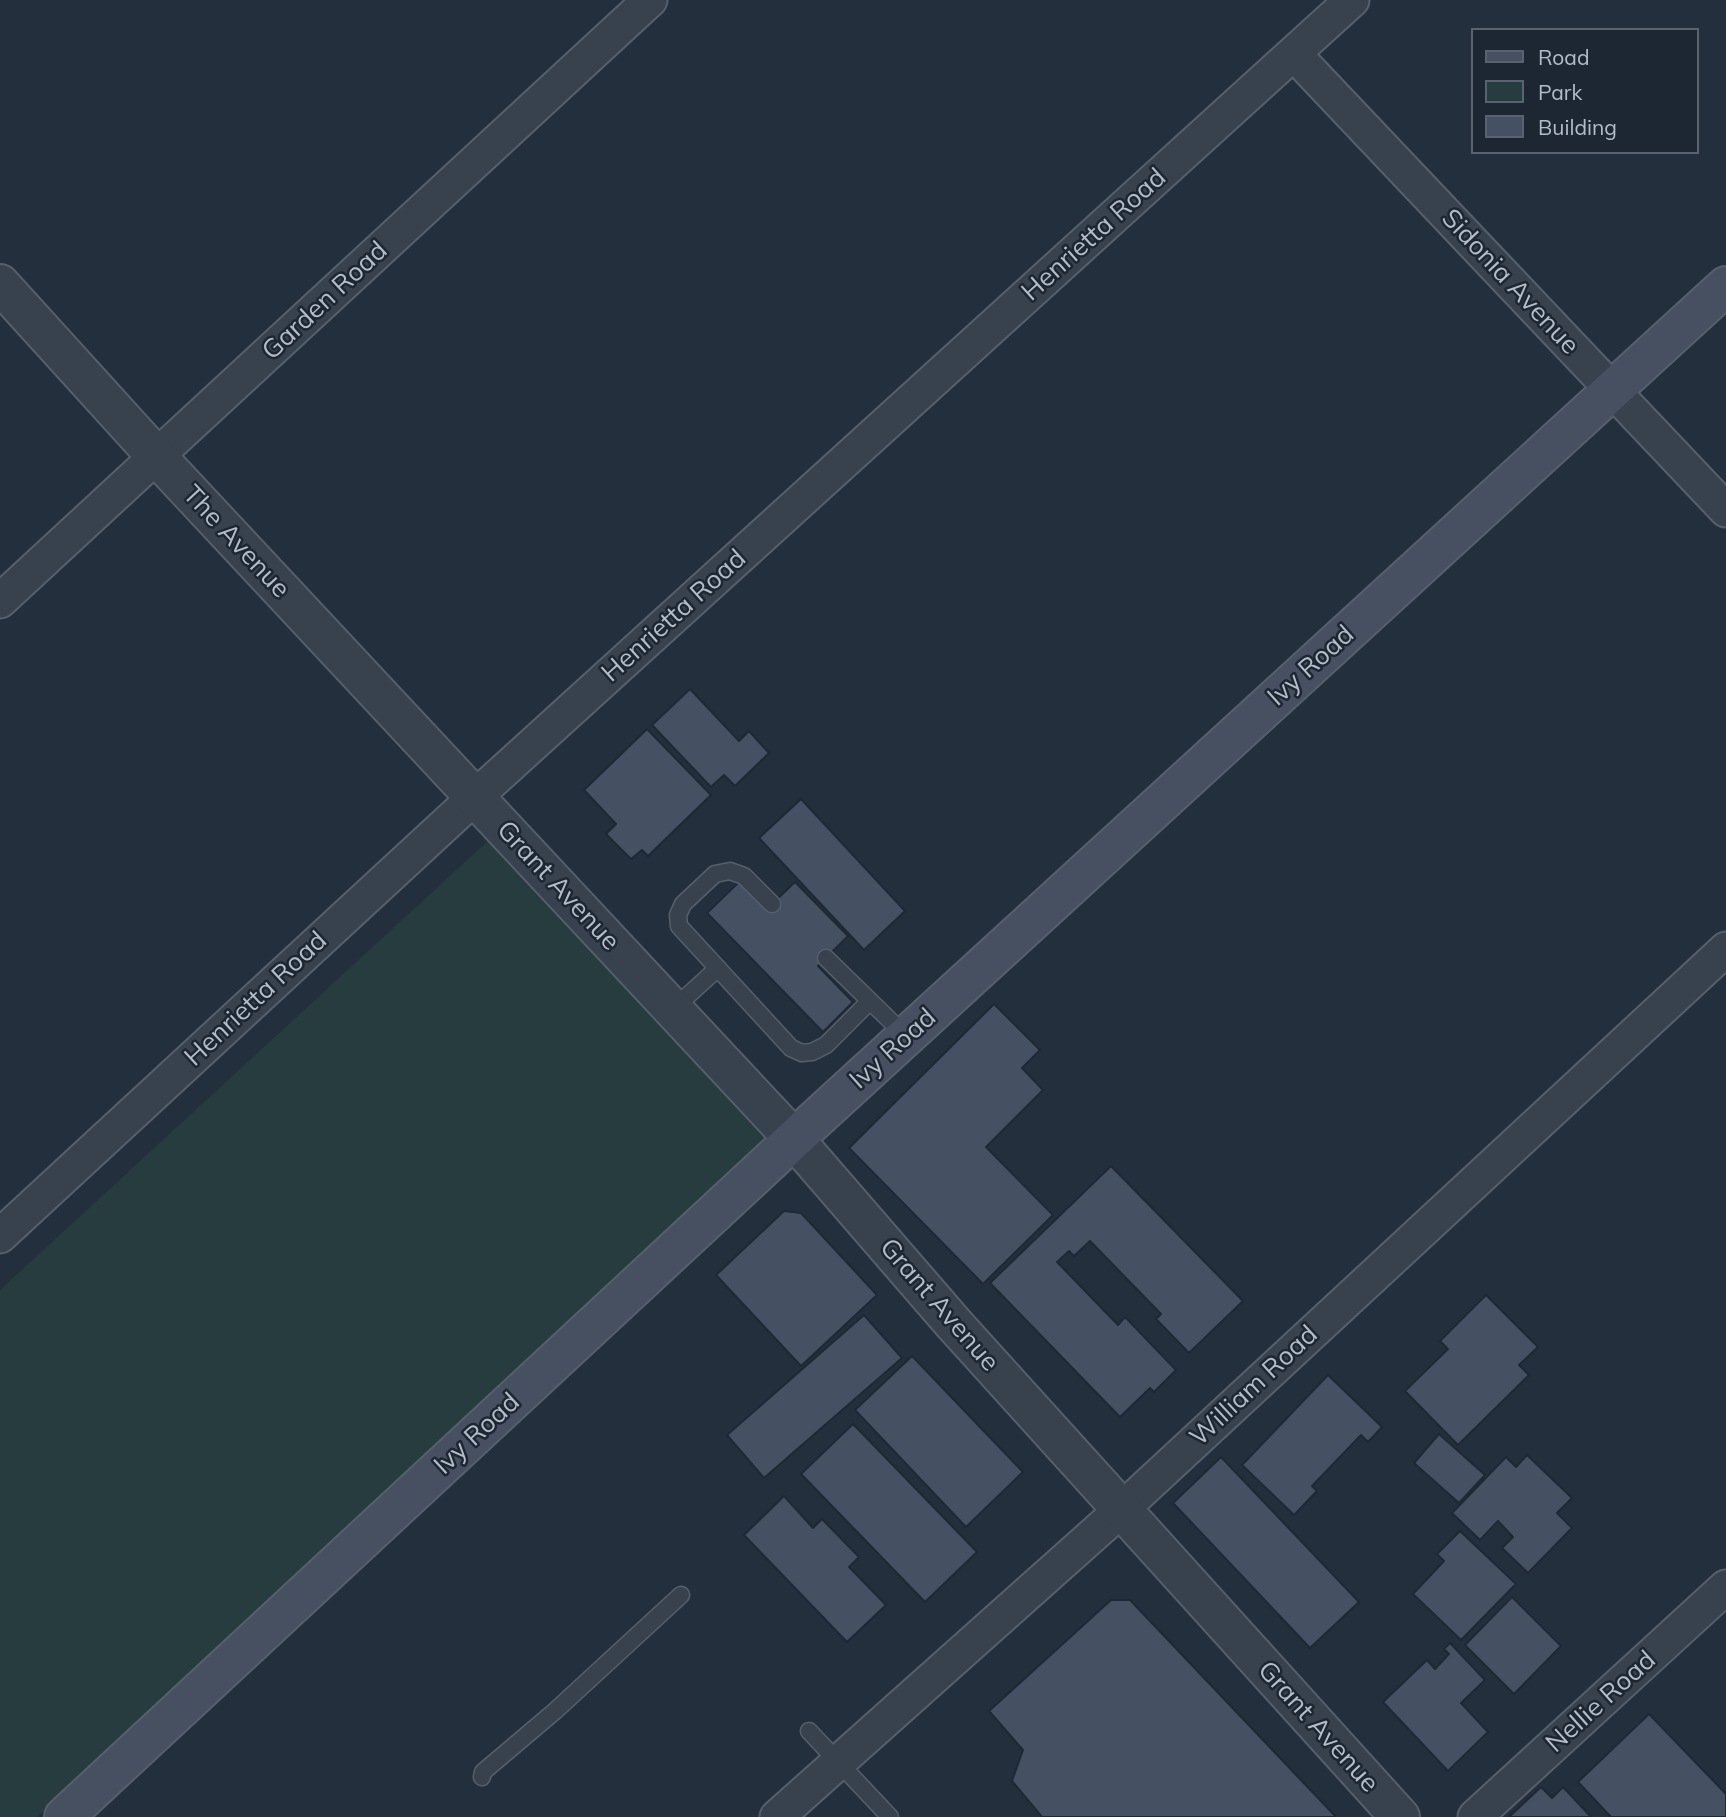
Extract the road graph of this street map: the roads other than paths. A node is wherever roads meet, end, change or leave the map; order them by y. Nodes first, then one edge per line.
1 (650, 0) edge
2 (1352, 0) edge
3 (1294, 54) junction
4 (0, 284) edge
5 (1726, 286) edge
6 (1612, 390) junction
7 (157, 457) junction
8 (1726, 510) edge
9 (0, 601) edge
10 (475, 797) junction
11 (772, 904) dead end
12 (1726, 949) edge
13 (826, 958) dead end
14 (718, 968) junction
15 (870, 1001) junction
16 (673, 1009) junction
17 (906, 1036) junction
18 (794, 1139) junction
19 (0, 1236) edge
20 (1121, 1510) junction
21 (1726, 1587) edge
22 (681, 1595) dead end
23 (809, 1731) dead end
24 (839, 1762) junction
25 (482, 1777) dead end
26 (64, 1817) edge
27 (777, 1817) edge
28 (890, 1817) edge
29 (1400, 1817) edge
30 (1475, 1817) edge

1 - 7 street, Garden Road
2 - 3 street, Henrietta Road
3 - 6 street, Sidonia Avenue
3 - 10 street, Henrietta Road
4 - 7 street, The Avenue
5 - 6 main road, Ivy Road
6 - 8 street, Sidonia Avenue
6 - 17 main road, Ivy Road
7 - 9 street, Garden Road
7 - 10 street, The Avenue
10 - 16 street, Grant Avenue
10 - 19 street, Henrietta Road
11 - 14 lane
12 - 20 street, William Road
13 - 15 lane
14 - 15 lane
14 - 16 lane
15 - 17 lane
16 - 18 street, Grant Avenue
17 - 18 main road, Ivy Road
18 - 20 street, Grant Avenue
18 - 26 main road, Ivy Road
20 - 24 street, William Road
20 - 29 street, Grant Avenue
21 - 30 street, Nellie Road
22 - 25 lane
23 - 24 lane
24 - 27 street, William Road
24 - 28 lane

